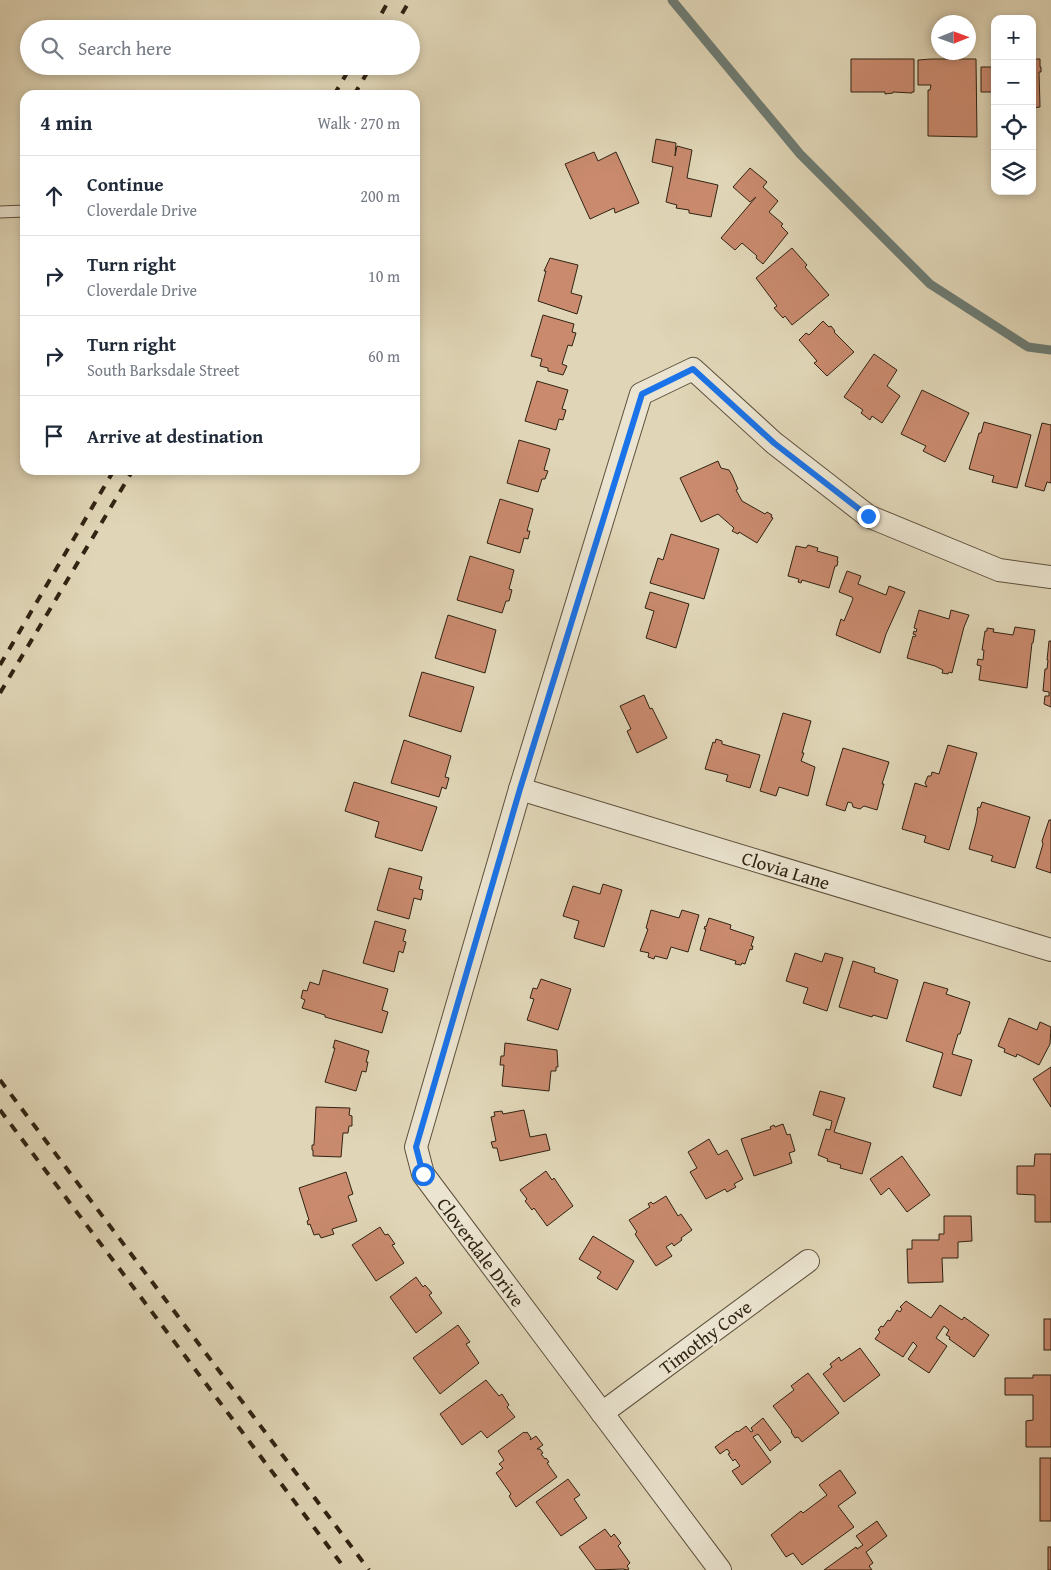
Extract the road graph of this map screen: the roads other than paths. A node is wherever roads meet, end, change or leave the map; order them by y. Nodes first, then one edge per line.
1 (20, 211) edge
2 (0, 212) edge
3 (1051, 578) edge
4 (520, 789) junction
5 (1051, 950) edge
6 (808, 1261) dead end
7 (602, 1413) junction
8 (720, 1570) edge

1 - 2 lane
3 - 4 street, Cloverdale Drive
4 - 5 street, Clovia Lane
4 - 7 street, Cloverdale Drive
6 - 7 street, Timothy Cove
7 - 8 street, Cloverdale Drive

